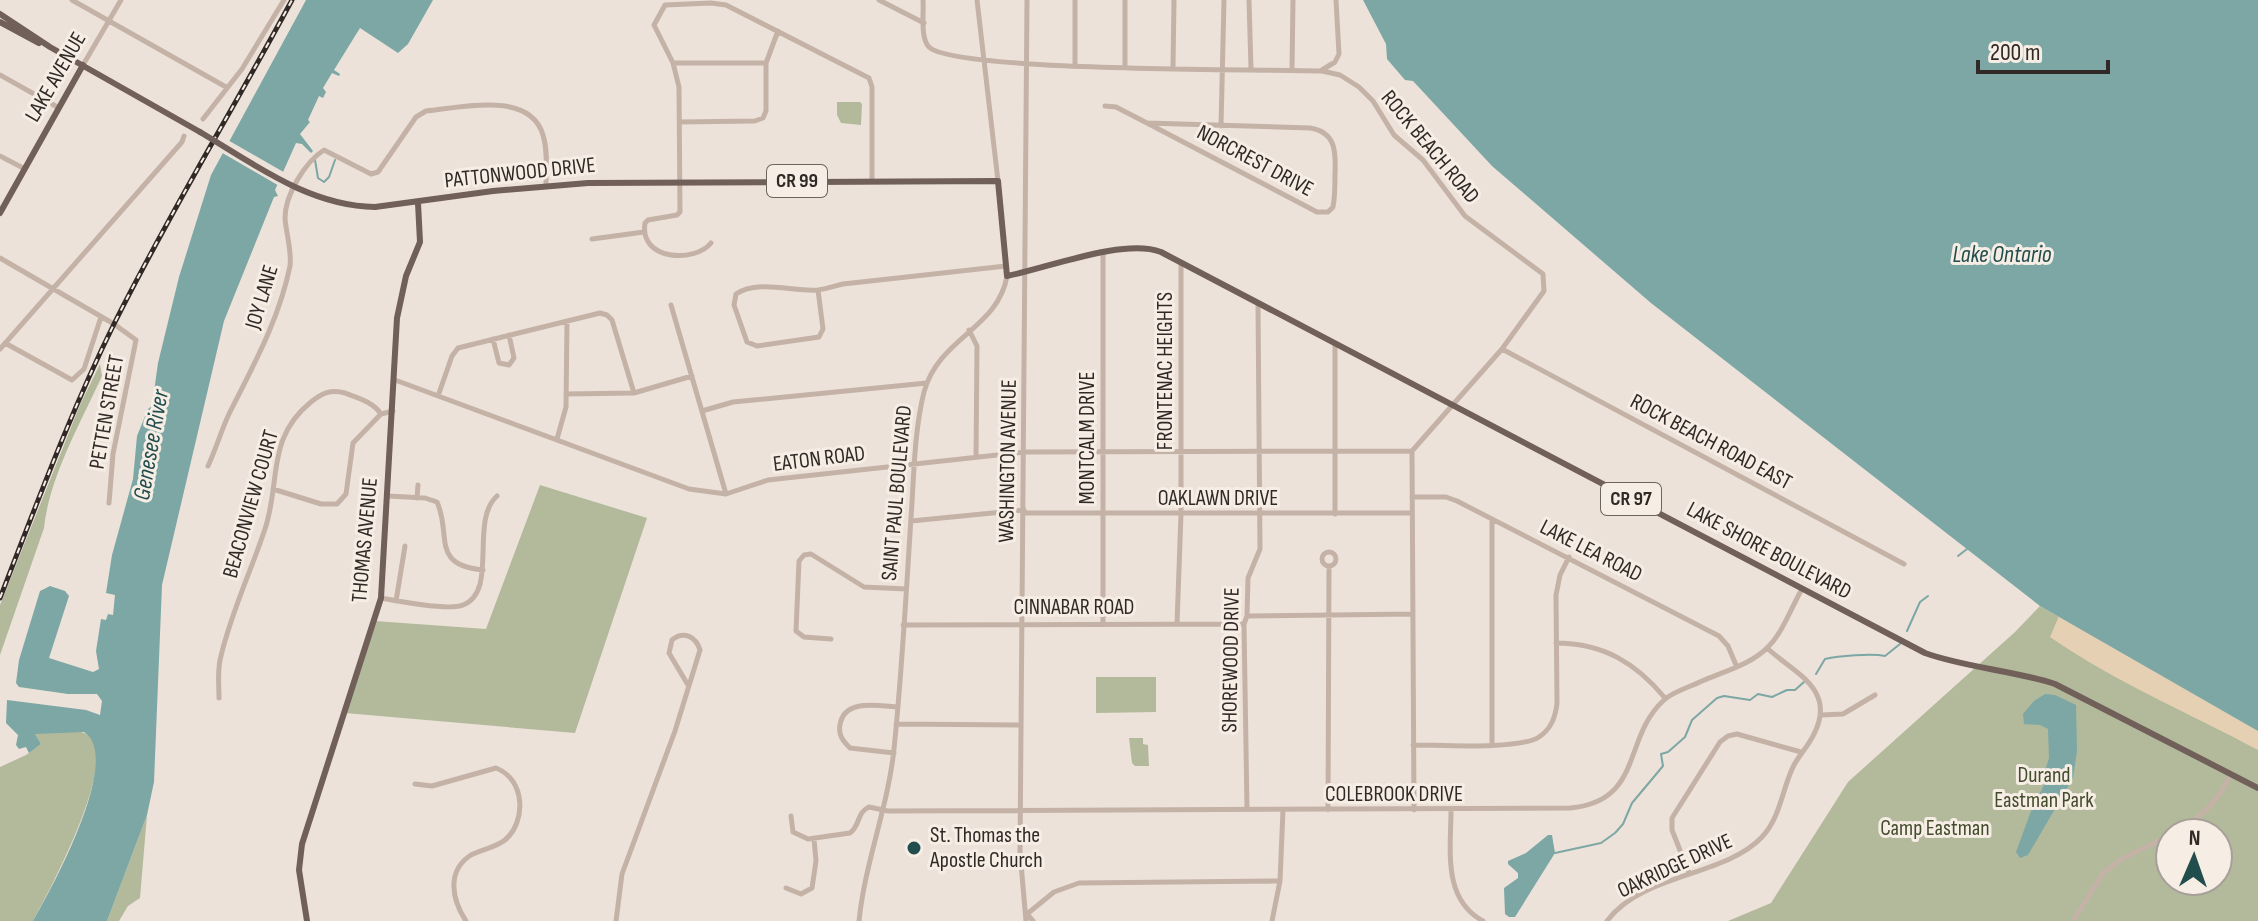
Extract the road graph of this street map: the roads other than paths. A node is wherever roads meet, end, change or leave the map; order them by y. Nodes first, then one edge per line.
1 (72, 0) edge
2 (121, 0) edge
3 (284, 0) edge
4 (879, 0) edge
5 (923, 0) edge
6 (977, 0) edge
7 (1027, 0) edge
8 (1075, 0) edge
9 (1125, 0) edge
10 (1174, 0) edge
11 (1224, 0) edge
12 (1249, 0) edge
13 (1293, 0) edge
14 (1336, 0) edge
15 (0, 14) edge
16 (109, 21) junction
17 (0, 22) edge
18 (924, 23) junction
19 (778, 31) junction
20 (50, 47) junction
21 (986, 62) junction
22 (673, 63) junction
23 (766, 63) junction
24 (1026, 64) junction
25 (83, 65) junction
26 (1075, 65) junction
27 (1125, 66) junction
28 (1173, 67) junction
29 (1223, 69) junction
30 (1251, 69) junction
31 (1292, 70) junction
32 (1322, 71) junction
33 (0, 75) edge
34 (226, 87) junction
35 (1105, 106) dead end
36 (59, 108) junction
37 (203, 119) dead end
38 (680, 122) junction
39 (1147, 123) junction
40 (1221, 126) junction
41 (184, 136) dead end
42 (0, 156) edge
43 (25, 169) junction
44 (680, 181) junction
45 (872, 181) junction
46 (998, 181) junction
47 (546, 185) junction
48 (418, 203) junction
49 (0, 213) edge
50 (644, 232) junction
51 (592, 239) dead end
52 (711, 243) dead end
53 (1103, 253) junction
54 (0, 258) edge
55 (1181, 263) junction
56 (1007, 266) junction
57 (1025, 273) junction
58 (1007, 276) junction
59 (53, 288) junction
60 (818, 290) junction
61 (1258, 304) junction
62 (671, 305) dead end
63 (101, 317) junction
64 (567, 321) junction
65 (969, 330) junction
66 (509, 335) junction
67 (493, 339) junction
68 (5, 343) junction
69 (1335, 344) junction
70 (0, 349) edge
71 (1502, 349) junction
72 (692, 376) junction
73 (395, 380) junction
74 (927, 383) junction
75 (634, 393) junction
76 (566, 394) junction
77 (438, 396) junction
78 (1453, 406) junction
79 (393, 411) junction
80 (702, 411) junction
81 (381, 414) junction
82 (557, 439) junction
83 (1258, 451) junction
84 (1335, 451) junction
85 (1412, 451) junction
86 (1025, 452) junction
87 (1104, 452) junction
88 (1181, 452) junction
89 (976, 457) junction
90 (915, 464) junction
91 (208, 466) dead end
92 (418, 485) dead end
93 (273, 489) junction
94 (726, 494) junction
95 (388, 496) junction
96 (497, 496) dead end
97 (1412, 497) junction
98 (417, 498) junction
99 (109, 503) dead end
100 (1024, 511) junction
101 (1103, 513) junction
102 (1412, 513) junction
103 (1181, 514) junction
104 (1259, 514) junction
105 (1335, 514) junction
106 (1492, 520) junction
107 (911, 521) junction
108 (405, 546) dead end
109 (1569, 557) junction
110 (1904, 564) dead end
111 (1329, 567) dead end
112 (483, 570) junction
113 (906, 589) junction
114 (1802, 589) junction
115 (381, 598) junction
116 (396, 601) junction
117 (1413, 614) junction
118 (1329, 615) junction
119 (1247, 616) junction
120 (1022, 623) junction
121 (1103, 623) junction
122 (1177, 624) junction
123 (1244, 624) junction
124 (903, 625) junction
125 (831, 639) dead end
126 (1556, 643) junction
127 (1767, 648) junction
128 (1736, 665) junction
129 (688, 685) junction
130 (1875, 695) dead end
131 (219, 698) dead end
132 (1665, 698) junction
133 (898, 707) junction
134 (1821, 715) junction
135 (896, 724) junction
136 (1021, 725) junction
137 (1492, 744) junction
138 (1413, 745) junction
139 (1801, 752) junction
140 (894, 753) junction
141 (2231, 773) junction
142 (415, 784) dead end
143 (2258, 788) edge
144 (1247, 809) junction
145 (882, 810) junction
146 (1020, 810) junction
147 (1283, 810) junction
148 (1328, 810) junction
149 (1414, 810) junction
150 (1451, 810) junction
151 (791, 816) dead end
152 (2199, 817) edge
153 (814, 839) junction
154 (2154, 843) edge
155 (1689, 873) junction
156 (1280, 881) junction
157 (786, 888) dead end
158 (1026, 917) edge
159 (307, 921) edge
160 (466, 921) edge
161 (616, 921) edge
162 (859, 921) edge
163 (1033, 921) edge
164 (1272, 921) edge
165 (1483, 921) edge
166 (1607, 921) edge
167 (2073, 921) edge

1 - 16 street
2 - 16 street, LAKE AVENUE
3 - 34 street
4 - 18 street
5 - 18 street
6 - 21 street, SAINT PAUL BOULEVARD
7 - 24 street, WASHINGTON AVENUE
8 - 26 street
9 - 27 street
10 - 28 street
11 - 29 street
12 - 30 street
13 - 31 street
14 - 32 street
15 - 20 main road
16 - 25 street, LAKE AVENUE
16 - 34 street
17 - 20 main road
18 - 21 street, ROCK BEACH ROAD
19 - 22 street
19 - 23 street
19 - 45 street
20 - 25 main road, PATTONWOOD DRIVE
21 - 24 street, ROCK BEACH ROAD
21 - 46 street, SAINT PAUL BOULEVARD
22 - 23 street
22 - 38 street
23 - 38 street
24 - 26 street, ROCK BEACH ROAD
24 - 57 street, WASHINGTON AVENUE
25 - 36 main road, LAKE AVENUE
25 - 48 main road, PATTONWOOD DRIVE, bridge
26 - 27 street, ROCK BEACH ROAD
27 - 28 street, ROCK BEACH ROAD
28 - 29 street, ROCK BEACH ROAD
29 - 30 street, ROCK BEACH ROAD
29 - 40 street
30 - 31 street, ROCK BEACH ROAD
31 - 32 street, ROCK BEACH ROAD
32 - 71 street, ROCK BEACH ROAD
33 - 36 street
34 - 37 street
35 - 39 street, NORCREST DRIVE
36 - 43 main road, LAKE AVENUE
38 - 44 street
39 - 40 street, NORCREST DRIVE
39 - 40 street, NORCREST DRIVE
41 - 59 street
42 - 43 street
43 - 49 main road, LAKE AVENUE
44 - 45 main road, PATTONWOOD DRIVE / CR 99
44 - 47 main road, PATTONWOOD DRIVE / CR 99
44 - 50 street
45 - 46 main road, PATTONWOOD DRIVE / CR 99
46 - 56 main road, SAINT PAUL BOULEVARD
47 - 48 main road, PATTONWOOD DRIVE / CR 99
47 - 91 street, JOY LANE
48 - 73 main road, THOMAS AVENUE
50 - 51 street
50 - 52 street
53 - 55 main road, LAKE SHORE BOULEVARD / CR 97
53 - 57 main road, LAKE SHORE BOULEVARD / CR 97
53 - 87 street, MONTCALM DRIVE
54 - 59 street, PETTEN STREET
55 - 61 main road, LAKE SHORE BOULEVARD / CR 97
55 - 88 street, FRONTENAC HEIGHTS
56 - 58 main road, SAINT PAUL BOULEVARD
56 - 60 street
57 - 58 main road, LAKE SHORE BOULEVARD / CR 97
57 - 86 street, WASHINGTON AVENUE
58 - 65 street, SAINT PAUL BOULEVARD
59 - 63 street, PETTEN STREET
59 - 68 street
60 - 60 street
61 - 69 main road, LAKE SHORE BOULEVARD / CR 97
61 - 83 street, SHOREWOOD DRIVE
62 - 72 street
63 - 68 street
63 - 99 street, PETTEN STREET
64 - 66 street
64 - 75 street
64 - 76 street
65 - 74 street, SAINT PAUL BOULEVARD
65 - 89 street
66 - 67 street
66 - 67 street
67 - 77 street
68 - 70 street
69 - 78 main road, LAKE SHORE BOULEVARD / CR 97
69 - 84 street
71 - 78 street, ROCK BEACH ROAD
71 - 110 street, ROCK BEACH ROAD EAST
72 - 75 street
72 - 80 street
73 - 77 street, EATON ROAD
73 - 79 main road, THOMAS AVENUE
74 - 80 street
74 - 90 street, SAINT PAUL BOULEVARD
75 - 76 street
76 - 82 street
77 - 82 street, EATON ROAD
78 - 85 street, ROCK BEACH ROAD
78 - 114 main road, LAKE SHORE BOULEVARD / CR 97
79 - 81 street
79 - 95 main road, THOMAS AVENUE
80 - 94 street
81 - 93 street
81 - 93 street, BEACONVIEW COURT
82 - 94 street, EATON ROAD
83 - 84 street, EATON ROAD
83 - 88 street, EATON ROAD
83 - 104 street, SHOREWOOD DRIVE
84 - 85 street, EATON ROAD
84 - 105 street
85 - 97 street
86 - 87 street, EATON ROAD
86 - 89 street, EATON ROAD
86 - 100 street, WASHINGTON AVENUE
87 - 88 street, EATON ROAD
87 - 101 street, MONTCALM DRIVE
88 - 103 street, FRONTENAC HEIGHTS
89 - 90 street, EATON ROAD
90 - 94 street, EATON ROAD
90 - 107 street, SAINT PAUL BOULEVARD
92 - 98 street
93 - 131 street, BEACONVIEW COURT
95 - 98 street
95 - 115 main road, THOMAS AVENUE
96 - 112 street
97 - 102 street
97 - 106 street, LAKE LEA ROAD
98 - 112 street
100 - 101 street, OAKLAWN DRIVE
100 - 107 street, OAKLAWN DRIVE
100 - 120 street, WASHINGTON AVENUE
101 - 103 street, OAKLAWN DRIVE
101 - 121 street, MONTCALM DRIVE
102 - 105 street, OAKLAWN DRIVE
102 - 117 street
103 - 104 street, OAKLAWN DRIVE
103 - 122 street, FRONTENAC HEIGHTS
104 - 105 street, OAKLAWN DRIVE
104 - 119 street, SHOREWOOD DRIVE
106 - 109 street, LAKE LEA ROAD
106 - 137 street
107 - 113 street, SAINT PAUL BOULEVARD
108 - 116 street
109 - 126 street
109 - 128 street, LAKE LEA ROAD
111 - 118 street
112 - 116 street
113 - 124 street, SAINT PAUL BOULEVARD
113 - 125 street
114 - 127 street
114 - 141 main road, LAKE SHORE BOULEVARD / CR 97
115 - 116 street
115 - 159 main road, THOMAS AVENUE
117 - 118 street
117 - 138 street
118 - 119 street
118 - 148 street
119 - 123 street, SHOREWOOD DRIVE
120 - 121 street, CINNABAR ROAD
120 - 124 street, CINNABAR ROAD
120 - 136 street, WASHINGTON AVENUE
121 - 122 street, CINNABAR ROAD
122 - 123 street, CINNABAR ROAD
123 - 144 street, SHOREWOOD DRIVE
124 - 133 street, SAINT PAUL BOULEVARD
126 - 132 street
126 - 137 street
127 - 128 street
127 - 134 street
128 - 132 street
129 - 129 street
129 - 161 street
130 - 134 street
132 - 150 street, COLEBROOK DRIVE
133 - 135 street, SAINT PAUL BOULEVARD
133 - 140 street
134 - 139 street, OAKRIDGE DRIVE
135 - 136 street
135 - 140 street, SAINT PAUL BOULEVARD
136 - 146 street, WASHINGTON AVENUE
137 - 138 street
138 - 149 street
139 - 155 street, OAKRIDGE DRIVE
139 - 155 street
140 - 145 street, SAINT PAUL BOULEVARD
141 - 143 main road, LAKE SHORE BOULEVARD / CR 97
141 - 152 street
142 - 160 street
144 - 146 street, COLEBROOK DRIVE
144 - 147 street, COLEBROOK DRIVE
145 - 146 street, COLEBROOK DRIVE
145 - 153 street
145 - 162 street, SAINT PAUL BOULEVARD
146 - 158 street, WASHINGTON AVENUE
147 - 148 street, COLEBROOK DRIVE
147 - 156 street
148 - 149 street, COLEBROOK DRIVE
149 - 150 street, COLEBROOK DRIVE
150 - 165 street
151 - 153 street
153 - 157 street
154 - 167 street
155 - 166 street, OAKRIDGE DRIVE
156 - 158 street
156 - 164 street
158 - 163 street

